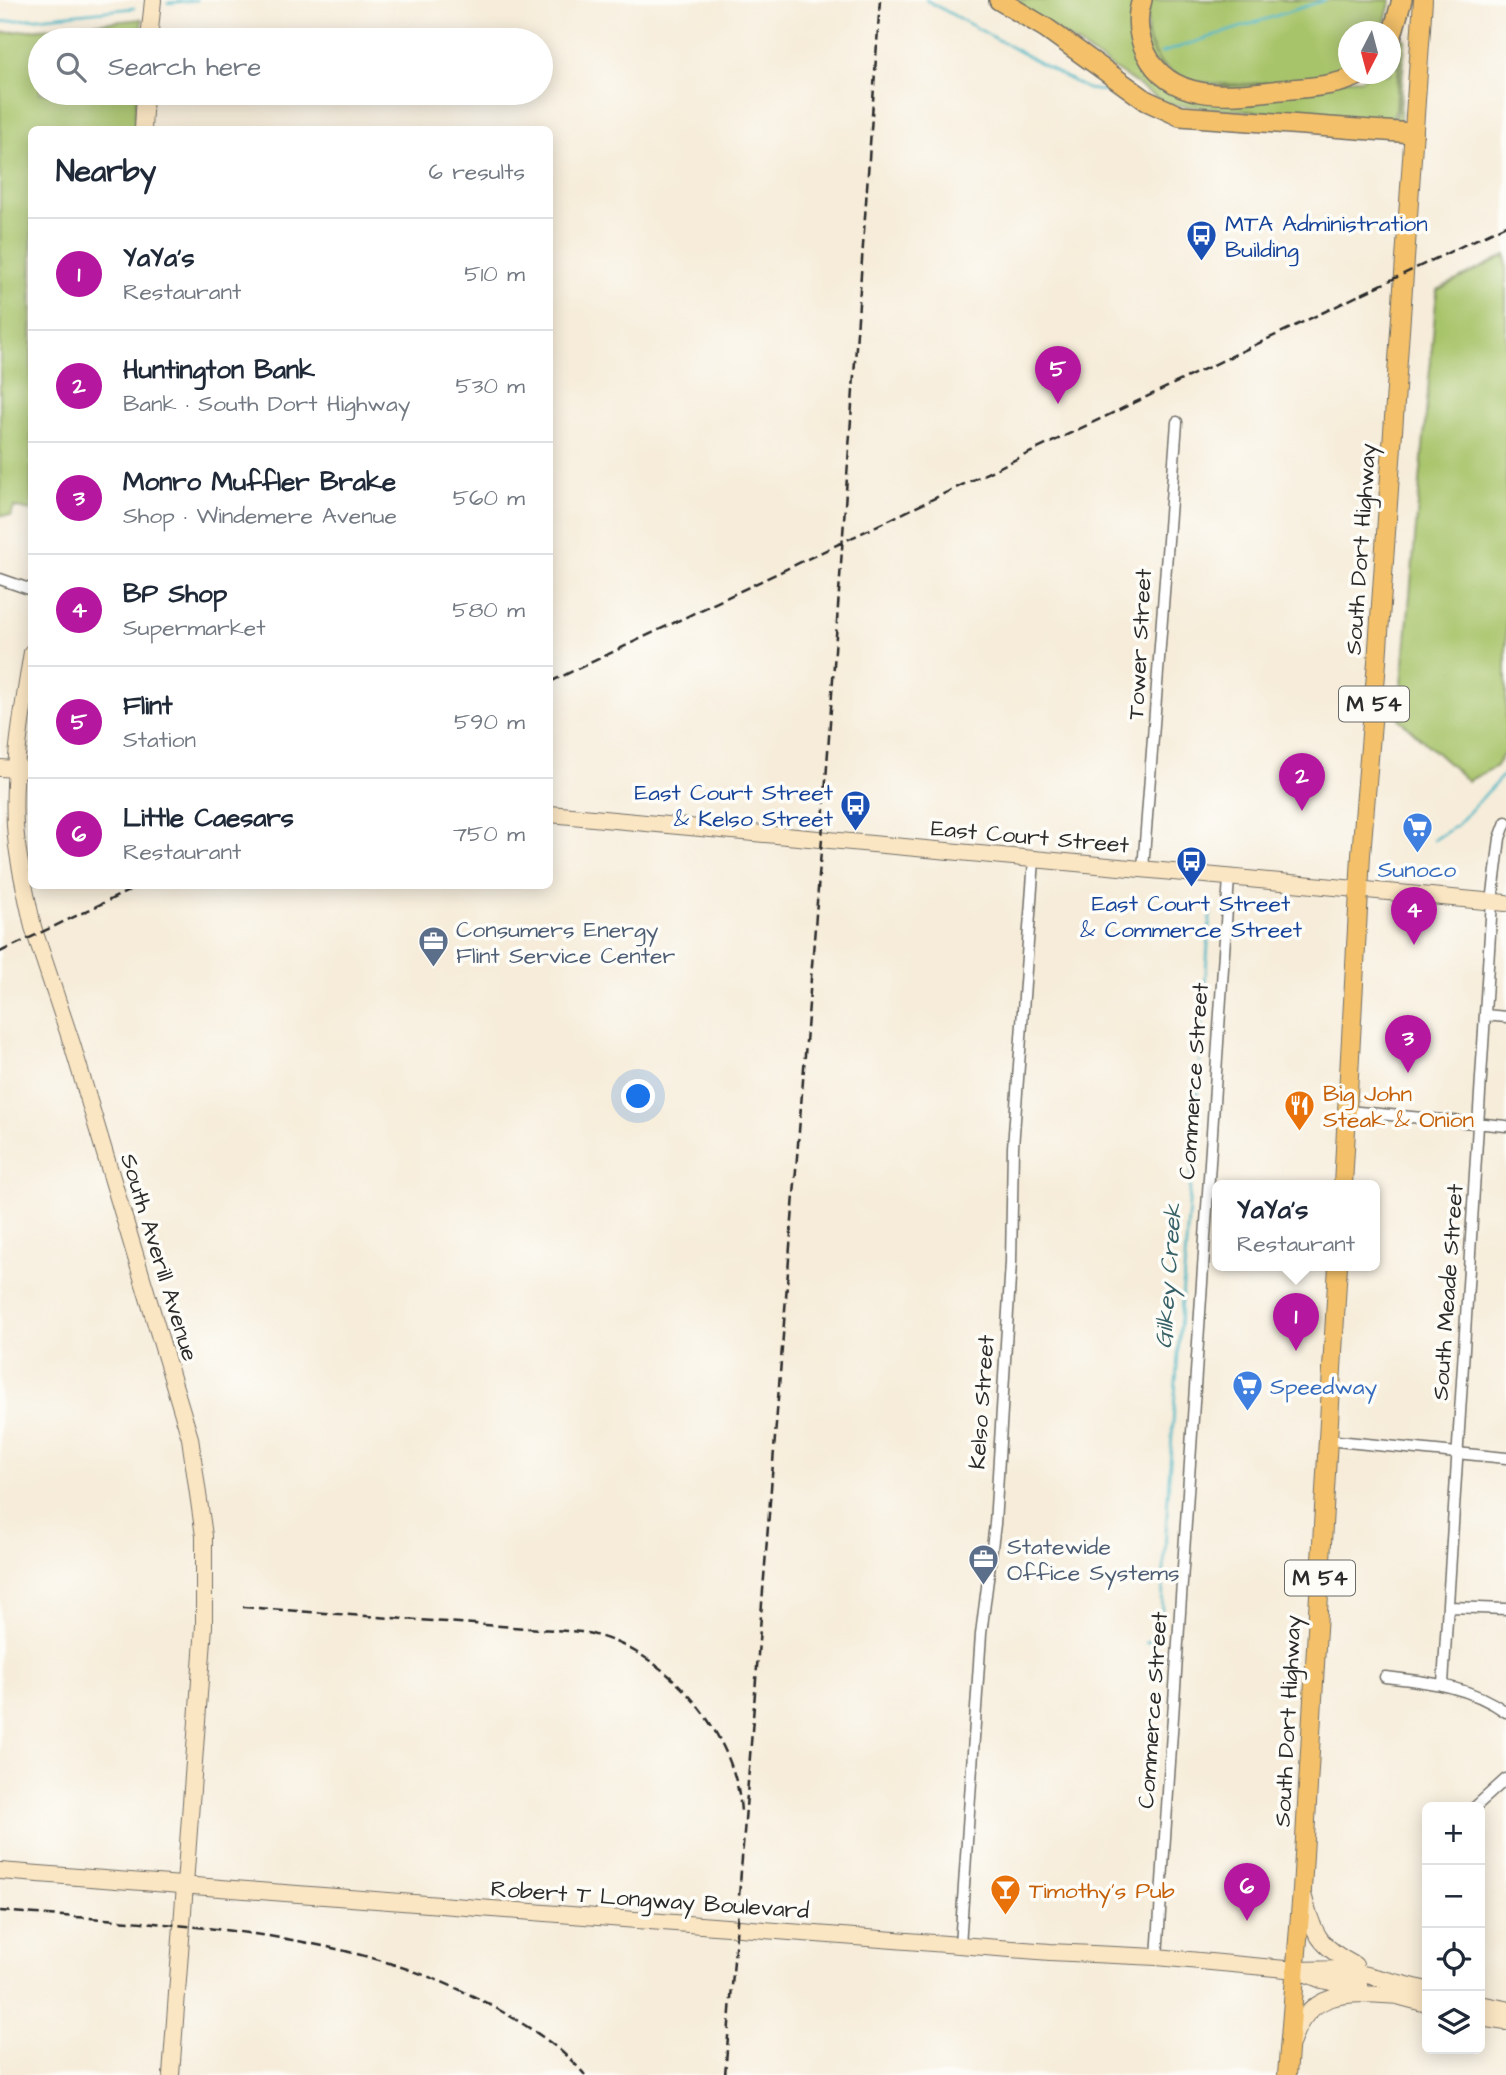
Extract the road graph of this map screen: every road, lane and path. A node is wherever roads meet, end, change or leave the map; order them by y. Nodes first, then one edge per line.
1 (153, 0) edge
2 (999, 0) edge
3 (1142, 0) edge
4 (1402, 0) edge
5 (1423, 0) edge
6 (1396, 21) edge
7 (150, 28) edge
8 (1338, 82) edge
9 (144, 105) edge
10 (143, 126) edge
11 (1413, 133) junction
12 (1177, 422) dead end
13 (0, 579) edge
14 (28, 589) edge
15 (28, 681) edge
16 (16, 769) edge
17 (553, 814) edge
18 (1506, 822) edge
19 (1034, 860) junction
20 (1143, 869) junction
21 (1229, 878) junction
22 (1359, 888) junction
23 (1499, 902) edge
24 (1485, 1015) junction
25 (1506, 1017) edge
26 (1348, 1111) junction
27 (1478, 1123) junction
28 (1506, 1126) edge
29 (1343, 1180) edge
30 (1338, 1271) edge
31 (1327, 1440) junction
32 (1458, 1453) junction
33 (1506, 1458) edge
34 (1450, 1607) junction
35 (1506, 1608) edge
36 (1385, 1677) dead end
37 (1443, 1684) junction
38 (1506, 1712) edge
39 (1506, 1779) edge
40 (1481, 1802) edge
41 (0, 1871) edge
42 (186, 1884) junction
43 (1302, 1890) junction
44 (960, 1945) junction
45 (1157, 1957) junction
46 (1296, 1970) junction
47 (1369, 1974) junction
48 (1422, 1989) edge
49 (1398, 1996) junction
50 (1422, 2003) edge
51 (1485, 2005) edge
52 (1506, 2009) edge
53 (1485, 2019) edge
54 (1506, 2022) edge
55 (1290, 2048) junction
56 (171, 2075) edge
57 (1287, 2075) edge

1 - 7 street
2 - 11 highway
3 - 8 highway
4 - 6 highway
5 - 11 main road, South Dort Highway / M 54
9 - 10 street
11 - 22 main road, South Dort Highway / M 54
12 - 20 street, Tower Street
13 - 14 street
15 - 16 street, South Averill Avenue
16 - 42 street, South Averill Avenue
17 - 19 street, East Court Street
18 - 23 street, South Meade Street
19 - 20 street, East Court Street
19 - 44 street, Kelso Street
20 - 21 street, East Court Street
21 - 22 street, East Court Street
21 - 45 street, Commerce Street
22 - 23 street, East Court Street
22 - 26 main road, South Dort Highway / M 54
23 - 24 street, South Meade Street
24 - 25 street
24 - 27 street, South Meade Street
26 - 27 street
26 - 29 main road, South Dort Highway / M 54
27 - 28 street
27 - 32 street, South Meade Street
30 - 31 main road, South Dort Highway / M 54
31 - 32 street
31 - 43 main road, South Dort Highway / M 54
32 - 33 street
32 - 34 street, South Meade Street
34 - 35 street
34 - 37 street, South Meade Street
36 - 37 street
37 - 38 street
39 - 40 street
41 - 42 street, Robert T Longway Boulevard
42 - 44 street, Robert T Longway Boulevard
42 - 56 street, South Averill Avenue
43 - 46 main road, South Dort Highway / M 54
43 - 47 street
44 - 45 street, Robert T Longway Boulevard
45 - 46 street, Robert T Longway Boulevard
46 - 47 street, Robert T Longway Boulevard
46 - 49 street, Robert T Longway Boulevard
46 - 55 main road, M 54
47 - 48 street, Robert T Longway Boulevard
49 - 50 street, Robert T Longway Boulevard
49 - 55 street
51 - 52 street
53 - 54 street
55 - 57 main road, M 54

